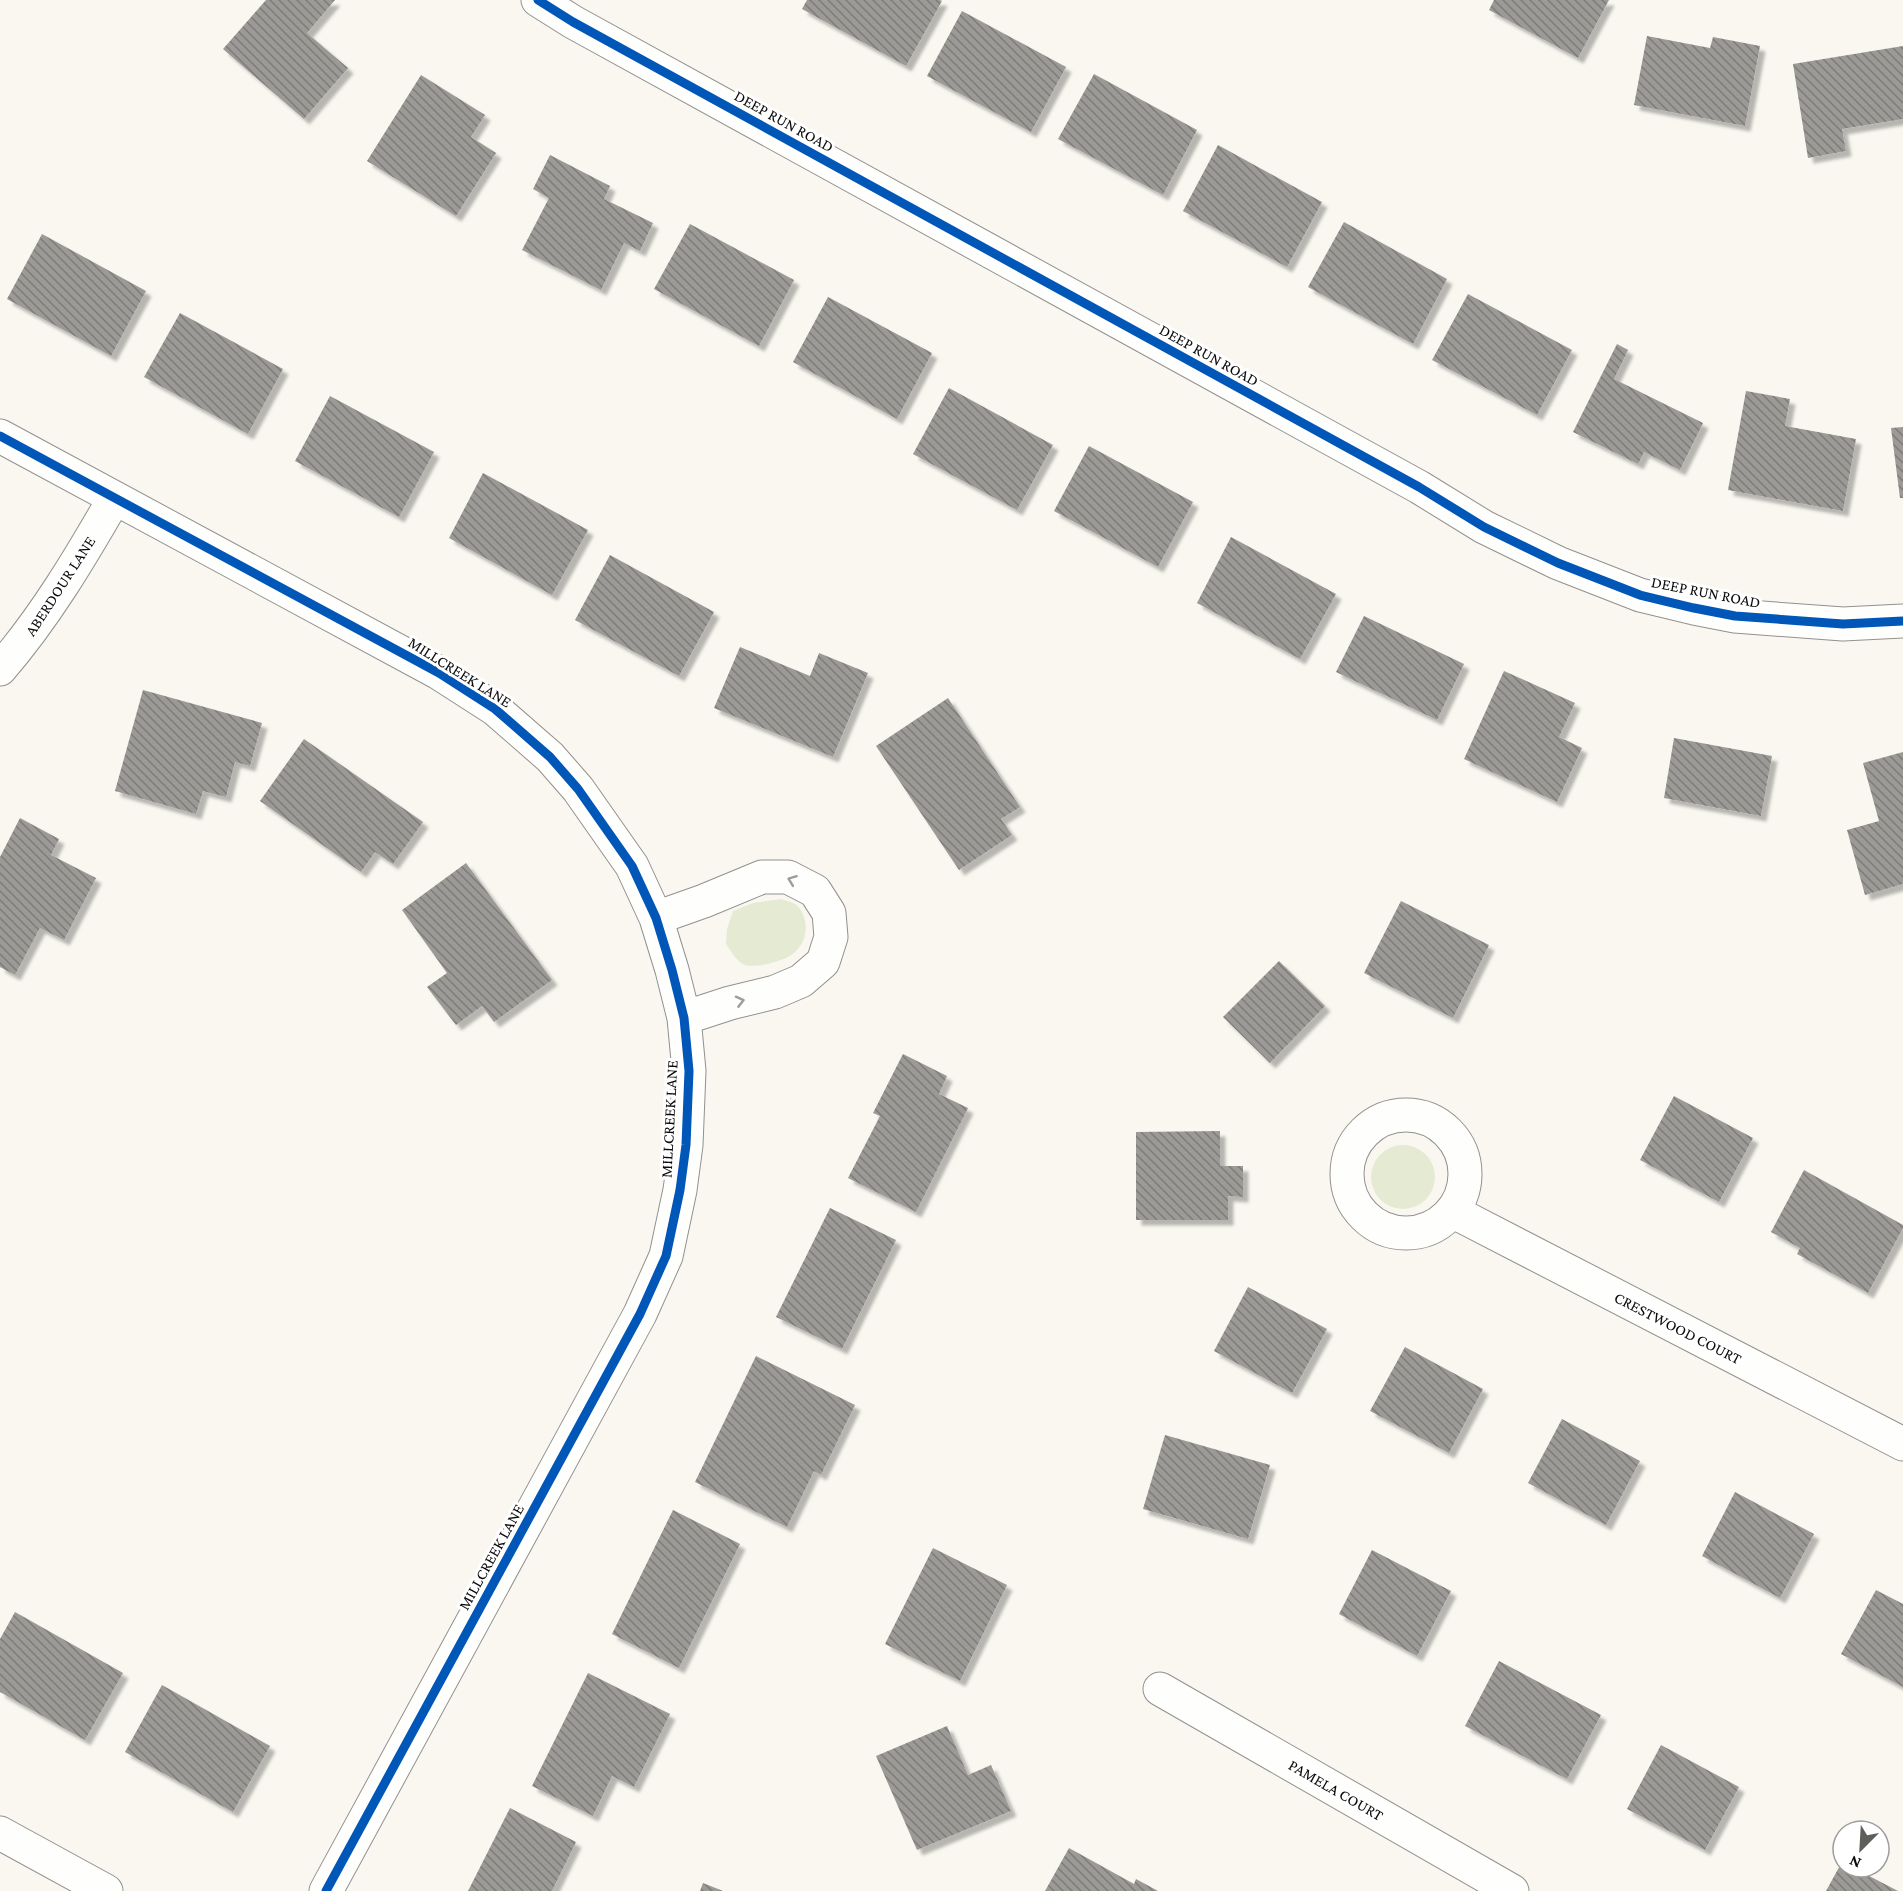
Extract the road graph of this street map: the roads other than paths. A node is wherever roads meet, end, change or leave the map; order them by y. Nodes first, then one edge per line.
1 (538, 0) edge
2 (0, 436) edge
3 (114, 499) junction
4 (1903, 621) edge
5 (0, 669) edge
6 (656, 918) junction
7 (684, 1018) junction
8 (1452, 1211) dead end
9 (1903, 1444) edge
10 (1160, 1689) dead end
11 (0, 1833) edge
12 (106, 1891) edge
13 (326, 1891) edge
14 (1512, 1891) edge

1 - 4 street, DEEP RUN ROAD
2 - 3 street, MILLCREEK LANE
3 - 5 street, ABERDOUR LANE
3 - 6 street, MILLCREEK LANE
6 - 7 street, MILLCREEK LANE
7 -> 6 street
7 - 13 street, MILLCREEK LANE
8 - 9 street, CRESTWOOD COURT
10 - 14 street, PAMELA COURT
11 - 12 street

